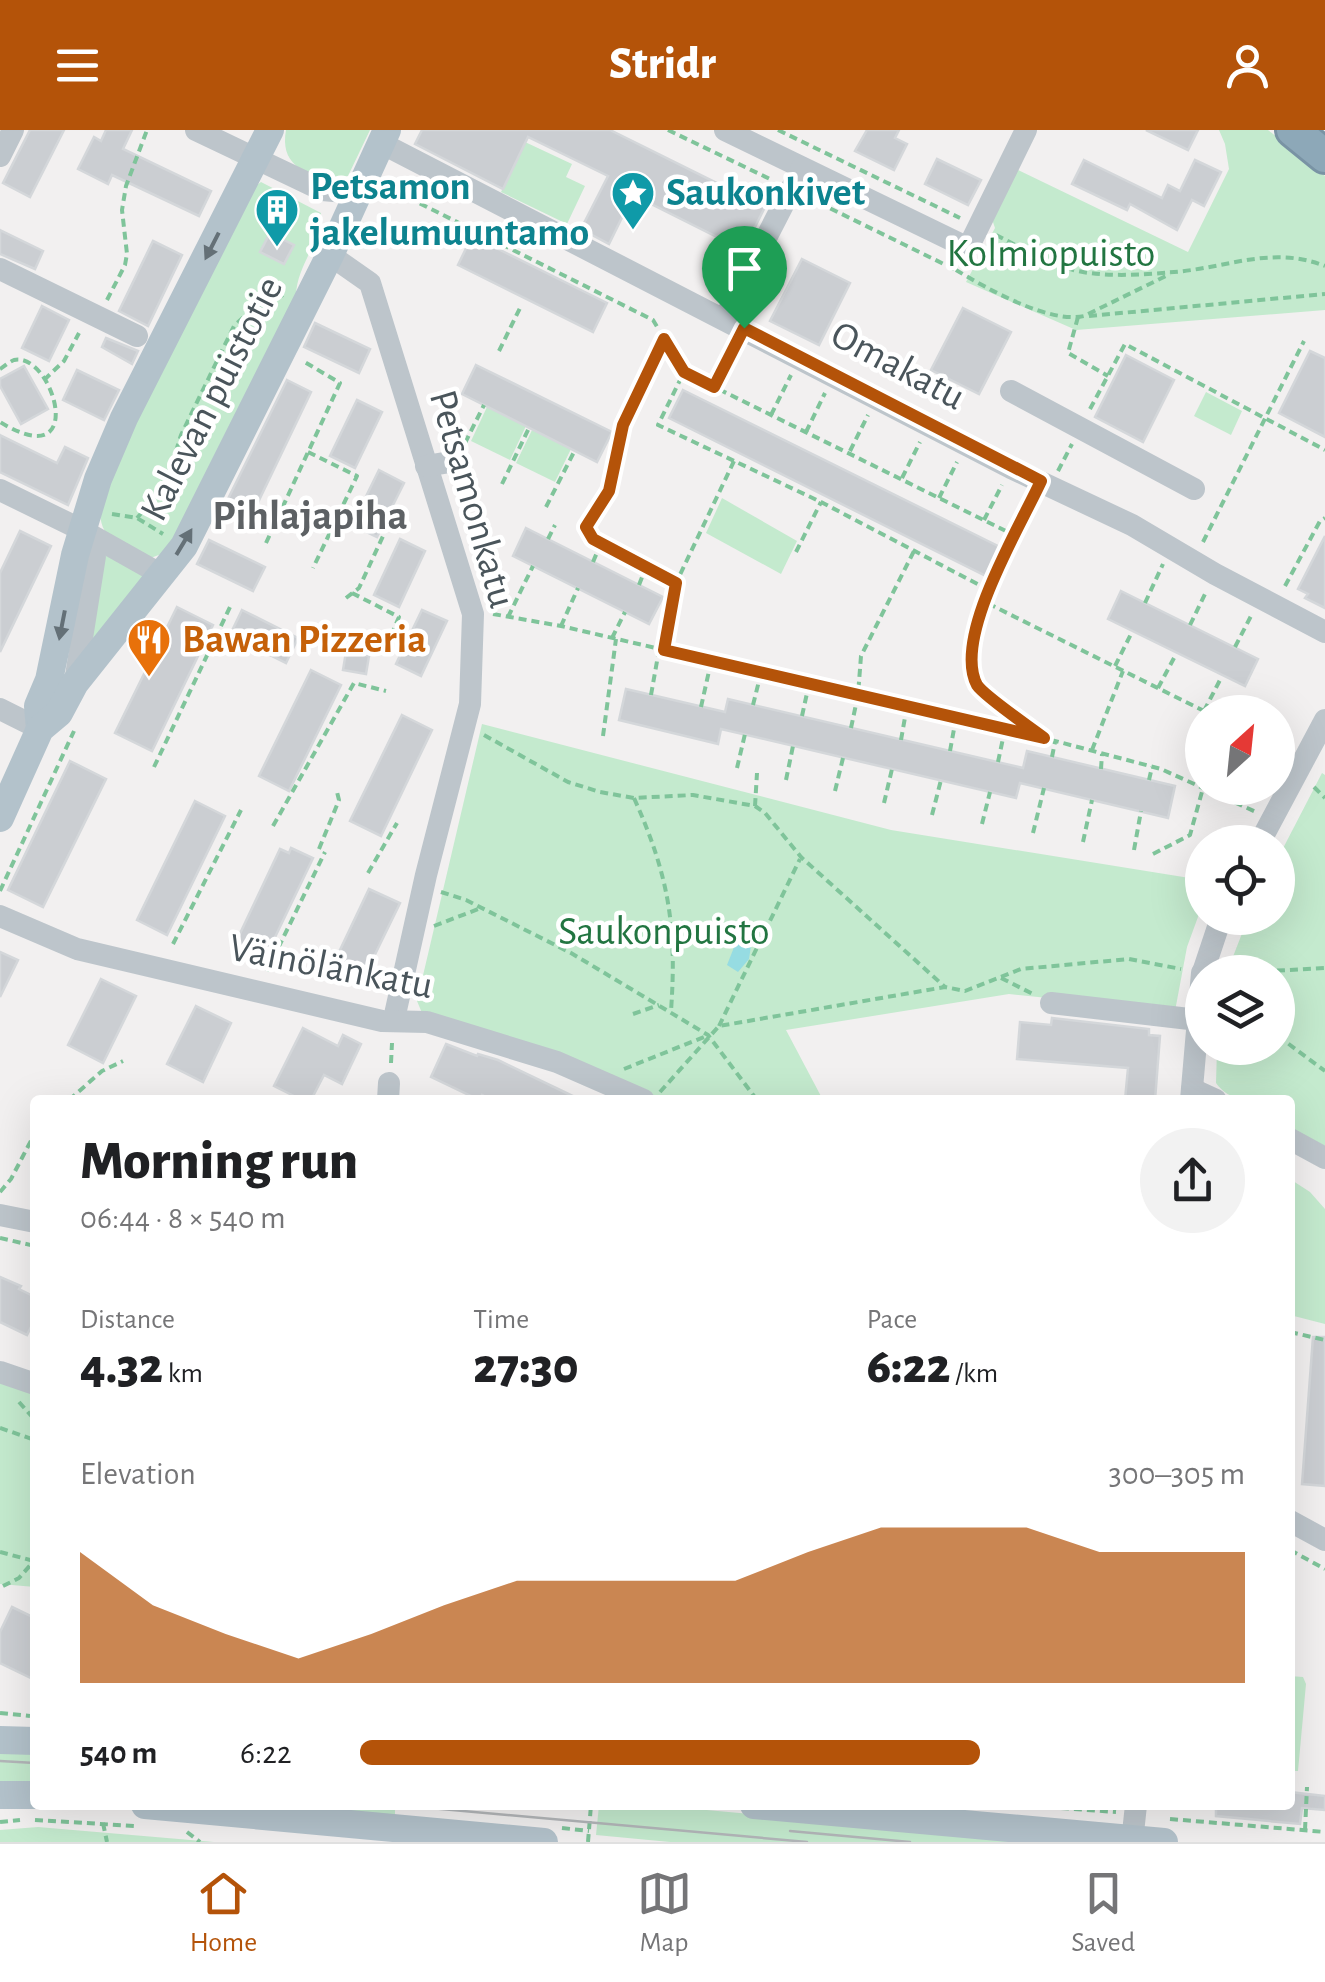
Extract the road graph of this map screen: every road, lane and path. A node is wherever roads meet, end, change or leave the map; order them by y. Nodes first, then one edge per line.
1 (13, 130) edge
2 (147, 130) edge
3 (196, 130) edge
4 (270, 130) edge
5 (668, 130) edge
6 (778, 130) edge
7 (1026, 130) edge
8 (1294, 130) edge
9 (730, 131) edge
10 (384, 137) edge
11 (0, 156) edge
12 (1325, 156) edge
13 (256, 159) junction
14 (802, 168) junction
15 (368, 188) junction
16 (791, 189) junction
17 (973, 238) junction
18 (330, 255) junction
19 (1325, 266) edge
20 (0, 269) edge
21 (956, 270) junction
22 (1176, 272) junction
23 (288, 292) dead end
24 (1325, 294) edge
25 (520, 308) dead end
26 (98, 317) junction
27 (1081, 317) junction
28 (734, 323) junction
29 (79, 333) dead end
30 (137, 336) dead end
31 (664, 339) junction
32 (1304, 340) dead end
33 (499, 352) dead end
34 (799, 357) junction
35 (302, 360) dead end
36 (0, 369) edge
37 (684, 372) junction
38 (834, 375) junction
39 (1108, 376) junction
40 (44, 380) junction
41 (714, 387) junction
42 (1011, 391) dead end
43 (878, 398) junction
44 (484, 406) dead end
45 (771, 415) junction
46 (1265, 420) junction
47 (0, 422) edge
48 (928, 424) junction
49 (529, 428) dead end
50 (1080, 430) junction
51 (806, 432) junction
52 (966, 444) junction
53 (575, 450) dead end
54 (1325, 450) edge
55 (308, 452) junction
56 (849, 454) junction
57 (735, 459) junction
58 (456, 461) joint
59 (426, 466) junction
60 (1012, 468) junction
61 (1049, 477) junction
62 (901, 479) junction
63 (502, 484) dead end
64 (1194, 489) dead end
65 (0, 490) edge
66 (939, 498) junction
67 (820, 502) junction
68 (546, 506) dead end
69 (138, 518) junction
70 (1325, 518) edge
71 (85, 520) junction
72 (984, 520) junction
73 (555, 525) dead end
74 (384, 534) dead end
75 (1016, 536) junction
76 (548, 539) dead end
77 (266, 543) dead end
78 (601, 543) junction
79 (184, 546) junction
80 (1172, 547) junction
81 (914, 549) junction
82 (796, 552) dead end
83 (1195, 560) junction
84 (593, 562) dead end
85 (533, 566) dead end
86 (646, 567) junction
87 (313, 568) dead end
88 (1215, 574) junction
89 (162, 575) junction
90 (676, 583) junction
91 (639, 585) dead end
92 (578, 588) dead end
93 (989, 590) junction
94 (352, 593) junction
95 (1272, 595) junction
96 (346, 598) dead end
97 (983, 601) junction
98 (1145, 603) dead end
99 (230, 608) dead end
100 (482, 612) dead end
101 (625, 612) dead end
102 (508, 616) junction
103 (1190, 625) dead end
104 (560, 626) junction
105 (1325, 632) edge
106 (1131, 634) dead end
107 (614, 639) junction
108 (1235, 647) dead end
109 (662, 650) junction
110 (384, 652) dead end
111 (1174, 658) dead end
112 (712, 661) junction
113 (1115, 666) junction
114 (1123, 671) junction
115 (761, 672) junction
116 (1220, 680) dead end
117 (75, 683) junction
118 (809, 684) junction
119 (1158, 688) junction
120 (386, 691) dead end
121 (651, 695) dead end
122 (858, 695) junction
123 (1213, 695) edge
124 (1185, 702) edge
125 (753, 705) dead end
126 (701, 706) dead end
127 (907, 706) junction
128 (0, 708) edge
129 (802, 716) dead end
130 (956, 718) junction
131 (1325, 720) edge
132 (851, 728) dead end
133 (1005, 729) junction
134 (40, 730) junction
135 (464, 730) junction
136 (745, 734) dead end
137 (604, 736) dead end
138 (1044, 738) junction
139 (901, 740) dead end
140 (1055, 741) junction
141 (793, 746) dead end
142 (1092, 750) junction
143 (950, 751) dead end
144 (1102, 754) junction
145 (1052, 757) dead end
146 (843, 758) dead end
147 (998, 762) dead end
148 (154, 767) dead end
149 (1152, 767) junction
150 (737, 768) dead end
151 (892, 769) dead end
152 (1101, 769) dead end
153 (757, 773) dead end
154 (786, 780) dead end
155 (941, 780) dead end
156 (1149, 780) dead end
157 (1185, 781) edge
158 (1044, 788) dead end
159 (835, 791) dead end
160 (336, 792) dead end
161 (990, 792) dead end
162 (634, 798) junction
163 (1092, 800) dead end
164 (884, 803) dead end
165 (1198, 805) edge
166 (1241, 805) edge
167 (755, 806) junction
168 (241, 810) dead end
169 (1141, 811) dead end
170 (1256, 812) dead end
171 (932, 815) dead end
172 (0, 818) edge
173 (396, 822) dead end
174 (982, 824) dead end
175 (1269, 825) edge
176 (273, 826) dead end
177 (1033, 833) dead end
178 (1083, 842) dead end
179 (1134, 850) dead end
180 (1153, 854) dead end
181 (800, 857) junction
182 (368, 874) dead end
183 (3, 879) edge
184 (424, 886) junction
185 (0, 891) edge
186 (481, 908) junction
187 (0, 916) edge
188 (430, 928) dead end
189 (173, 944) dead end
190 (1325, 968) edge
191 (1185, 970) edge
192 (1295, 970) edge
193 (268, 971) dead end
194 (1001, 978) junction
195 (945, 987) junction
196 (1050, 1003) joint
197 (659, 1004) junction
198 (671, 1012) junction
199 (633, 1014) dead end
200 (394, 1019) junction
201 (1185, 1019) edge
202 (720, 1026) junction
203 (708, 1035) junction
204 (1295, 1049) edge
205 (123, 1060) dead end
206 (1194, 1065) edge
207 (1325, 1071) edge
208 (597, 1079) junction
209 (388, 1092) edge
210 (1192, 1094) edge
211 (75, 1095) edge
212 (633, 1095) edge
213 (657, 1095) edge
214 (754, 1095) edge
215 (1295, 1142) edge
216 (30, 1143) edge
217 (1325, 1158) edge
218 (0, 1192) edge
219 (0, 1215) edge
220 (30, 1221) edge
221 (0, 1238) edge
222 (30, 1245) edge
223 (1295, 1333) edge
224 (1325, 1340) edge
225 (0, 1372) edge
226 (30, 1382) edge
227 (0, 1428) edge
228 (30, 1438) edge
229 (1295, 1524) edge
230 (1325, 1540) edge
231 (0, 1552) edge
232 (1295, 1553) edge
233 (30, 1560) edge
234 (30, 1566) edge
235 (1325, 1569) edge
236 (3, 1586) dead end
237 (0, 1713) edge
238 (30, 1716) edge
239 (0, 1740) edge
240 (30, 1741) edge
241 (1307, 1787) dead end
242 (0, 1794) edge
243 (29, 1807) edge
244 (183, 1810) edge
245 (591, 1810) edge
246 (849, 1810) edge
247 (1067, 1810) edge
248 (0, 1822) edge
249 (103, 1823) dead end
250 (1134, 1825) edge
251 (1305, 1830) junction
252 (187, 1832) dead end
253 (1325, 1832) edge
254 (368, 1834) edge
255 (107, 1842) edge
256 (200, 1842) edge
257 (544, 1842) edge
258 (588, 1842) edge
259 (1164, 1842) edge

1 - 11 street
2 - 26 path
3 - 13 street
4 - 13 main road, Kalevan puistotie
5 - 16 path
6 - 17 path
7 - 17 street
8 - 12 highway
9 - 14 street
10 - 15 main road, Kalevan puistotie
10 - 28 street, Omakatu
13 - 15 street
13 -> 71 main road, Kalevan puistotie
14 - 16 street
14 - 17 street
15 - 18 main road, Kalevan puistotie
15 - 31 path
16 - 21 path
16 - 28 street
17 - 21 path
17 - 22 path
18 - 59 street, Petsamonkatu
79 -> 18 main road, Kalevan puistotie
19 - 22 path
20 - 26 street
21 - 27 path
22 - 27 path
23 - 69 path
24 - 27 path
25 - 33 path
26 - 30 street
27 - 39 path
28 - 34 street, Omakatu
28 - 41 path
29 - 40 path
31 - 37 path
31 - 78 path
32 - 46 path
34 - 38 street, Omakatu
34 - 45 path
35 - 55 path
36 - 40 path
37 - 41 path
37 - 57 path
38 - 43 street, Omakatu
38 - 51 path
39 - 46 path
39 - 50 path
40 - 47 path
41 - 45 path
42 - 50 street
43 - 48 street, Omakatu
43 - 56 path
44 - 58 path
45 - 51 path
46 - 54 path
46 - 83 path
48 - 52 street, Omakatu
48 - 62 path
49 - 63 path
50 - 61 path
50 - 64 street
51 - 56 path
52 - 60 street, Omakatu
52 - 66 path
53 - 68 path
55 - 77 path
55 - 87 path
56 - 62 path
57 - 67 path
57 - 90 path
58 - 59 street
59 - 135 street, Petsamonkatu
60 - 61 street, Omakatu
60 - 72 path
61 - 75 path
61 - 80 street, Omakatu
62 - 66 path
65 - 71 street
66 - 72 path
67 - 81 path
67 - 82 path
69 - 71 path
69 - 79 path
70 - 95 path
71 - 89 street
71 - 117 street, Kalevan puistotie
71 -> 134 main road, Kalevan puistotie
72 - 75 path
73 - 76 path
74 - 94 path
75 - 93 path
78 - 84 path
78 - 86 path
79 - 89 main road, Kalevan puistotie
80 - 83 street, Omakatu
80 - 98 path
81 - 93 path
81 - 122 path
83 - 88 street, Omakatu
85 - 102 path
86 - 90 path
86 - 91 path
88 - 95 street, Omakatu
88 - 103 path
89 - 117 main road, Kalevan puistotie
90 - 109 path
92 - 104 path
93 - 97 path
94 - 96 path
94 - 110 path
95 - 105 street, Omakatu
95 - 108 path
97 - 113 path
97 - 138 path
99 - 148 path
100 - 102 path
101 - 107 path
102 - 104 path
104 - 107 path
106 - 113 path
107 - 109 path
107 - 137 path
109 - 112 path
109 - 121 path
111 - 119 path
112 - 115 path
112 - 126 path
113 - 114 path
114 - 119 path
114 - 142 path
115 - 118 path
115 - 125 path
116 - 123 path
117 - 134 main road, Kalevan puistotie
118 - 122 path
118 - 129 path
119 - 124 path
120 - 176 path
122 - 127 path
122 - 132 path
127 - 130 path
127 - 139 path
128 - 134 street
130 - 133 path
130 - 143 path
131 - 175 street
133 - 138 path
133 - 147 path
134 - 172 main road, Kalevan puistotie
135 - 162 path
135 - 184 street, Petsamonkatu
136 - 150 path
138 - 140 path
140 - 142 path
140 - 145 path
141 - 154 path
142 - 144 path
144 - 149 path
144 - 152 path
146 - 159 path
149 - 156 path
149 - 157 path
151 - 164 path
153 - 167 path
155 - 171 path
158 - 177 path
160 - 193 path
161 - 174 path
162 - 167 path
162 - 198 path
163 - 178 path
165 - 180 path
166 - 170 path
167 - 181 path
168 - 189 path
169 - 179 path
173 - 182 path
181 - 195 path
181 - 202 path
183 - 185 path
184 - 186 path
184 - 200 street, Petsamonkatu
186 - 188 path
186 - 197 path
187 - 200 street, Väinölänkatu
190 - 192 path
191 - 194 path
194 - 195 path
194 - 196 path
195 - 202 path
196 - 201 street
197 - 198 path
197 - 199 path
198 - 203 path
200 - 208 street, Väinölänkatu
200 - 209 path
202 - 203 path
203 - 208 path
203 - 213 path
203 - 214 path
204 - 207 path
205 - 211 path
206 - 210 street
208 - 212 street, Väinölänkatu
215 - 217 street
216 - 218 path
219 - 220 street
221 - 222 path
223 - 224 path
225 - 226 street
227 - 228 path
229 - 230 street
231 - 233 path
232 - 235 path
234 - 236 path
237 - 238 path
239 - 240 main road
241 - 251 path
242 - 243 main road
243 - 248 path
244 - 254 main road
245 - 258 path
246 - 250 main road
247 - 250 path
249 - 255 path
250 - 251 path
250 - 259 main road
251 - 253 path
252 - 256 path
254 - 257 main road

